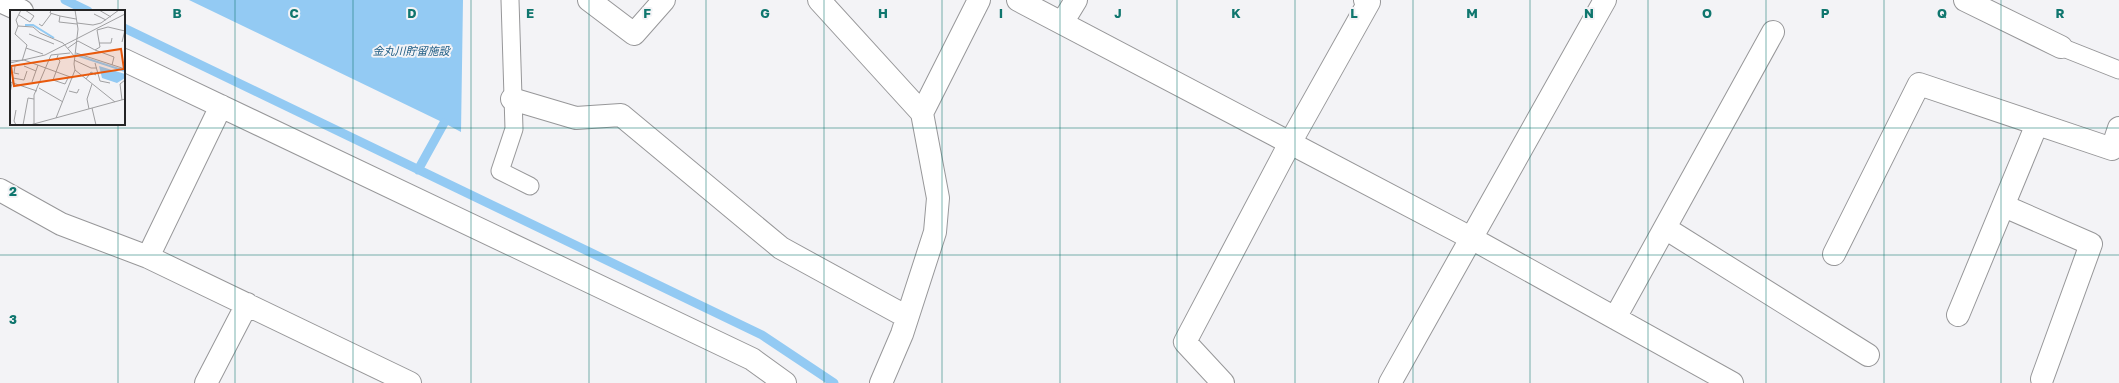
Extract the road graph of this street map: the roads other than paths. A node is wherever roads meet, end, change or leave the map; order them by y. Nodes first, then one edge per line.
1 (510, 0) edge
2 (589, 0) edge
3 (664, 0) edge
4 (819, 0) edge
5 (979, 0) edge
6 (1018, 0) edge
7 (1076, 0) edge
8 (1365, 0) edge
9 (1605, 0) edge
10 (1965, 0) edge
11 (0, 1) edge
12 (20, 10) edge
13 (1062, 23) junction
14 (1773, 32) dead end
15 (2061, 47) joint
16 (125, 60) edge
17 (2119, 70) edge
18 (512, 99) junction
19 (221, 106) junction
20 (922, 113) junction
21 (2037, 124) junction
22 (2119, 128) edge
23 (1290, 143) junction
24 (530, 186) dead end
25 (0, 190) edge
26 (2004, 206) junction
27 (1665, 228) junction
28 (1471, 238) junction
29 (1834, 254) dead end
30 (148, 257) junction
31 (247, 304) junction
32 (1958, 315) dead end
33 (907, 317) junction
34 (1615, 318) junction
35 (1868, 355) dead end
36 (888, 378) edge
37 (2042, 379) dead end
38 (206, 383) edge
39 (410, 383) edge
40 (785, 383) edge
41 (1223, 383) edge
42 (1390, 383) edge
43 (1732, 383) edge

1 - 18 lane
2 - 3 street
4 - 20 street
5 - 20 street
6 - 13 street
7 - 13 street
8 - 23 street
9 - 28 street
10 - 15 street
11 - 12 street
13 - 23 street
14 - 27 street
15 - 17 lane
16 - 19 street
18 - 24 lane
18 - 33 street
19 - 30 street
19 - 40 street
20 - 33 street
21 - 22 street
21 - 26 street
21 - 29 street
23 - 28 street
23 - 41 street
25 - 30 street
26 - 32 street
26 - 37 street
27 - 34 street
27 - 35 street
28 - 34 street
28 - 42 street
30 - 31 street
31 - 38 street
31 - 39 street
33 - 36 street
34 - 43 street

